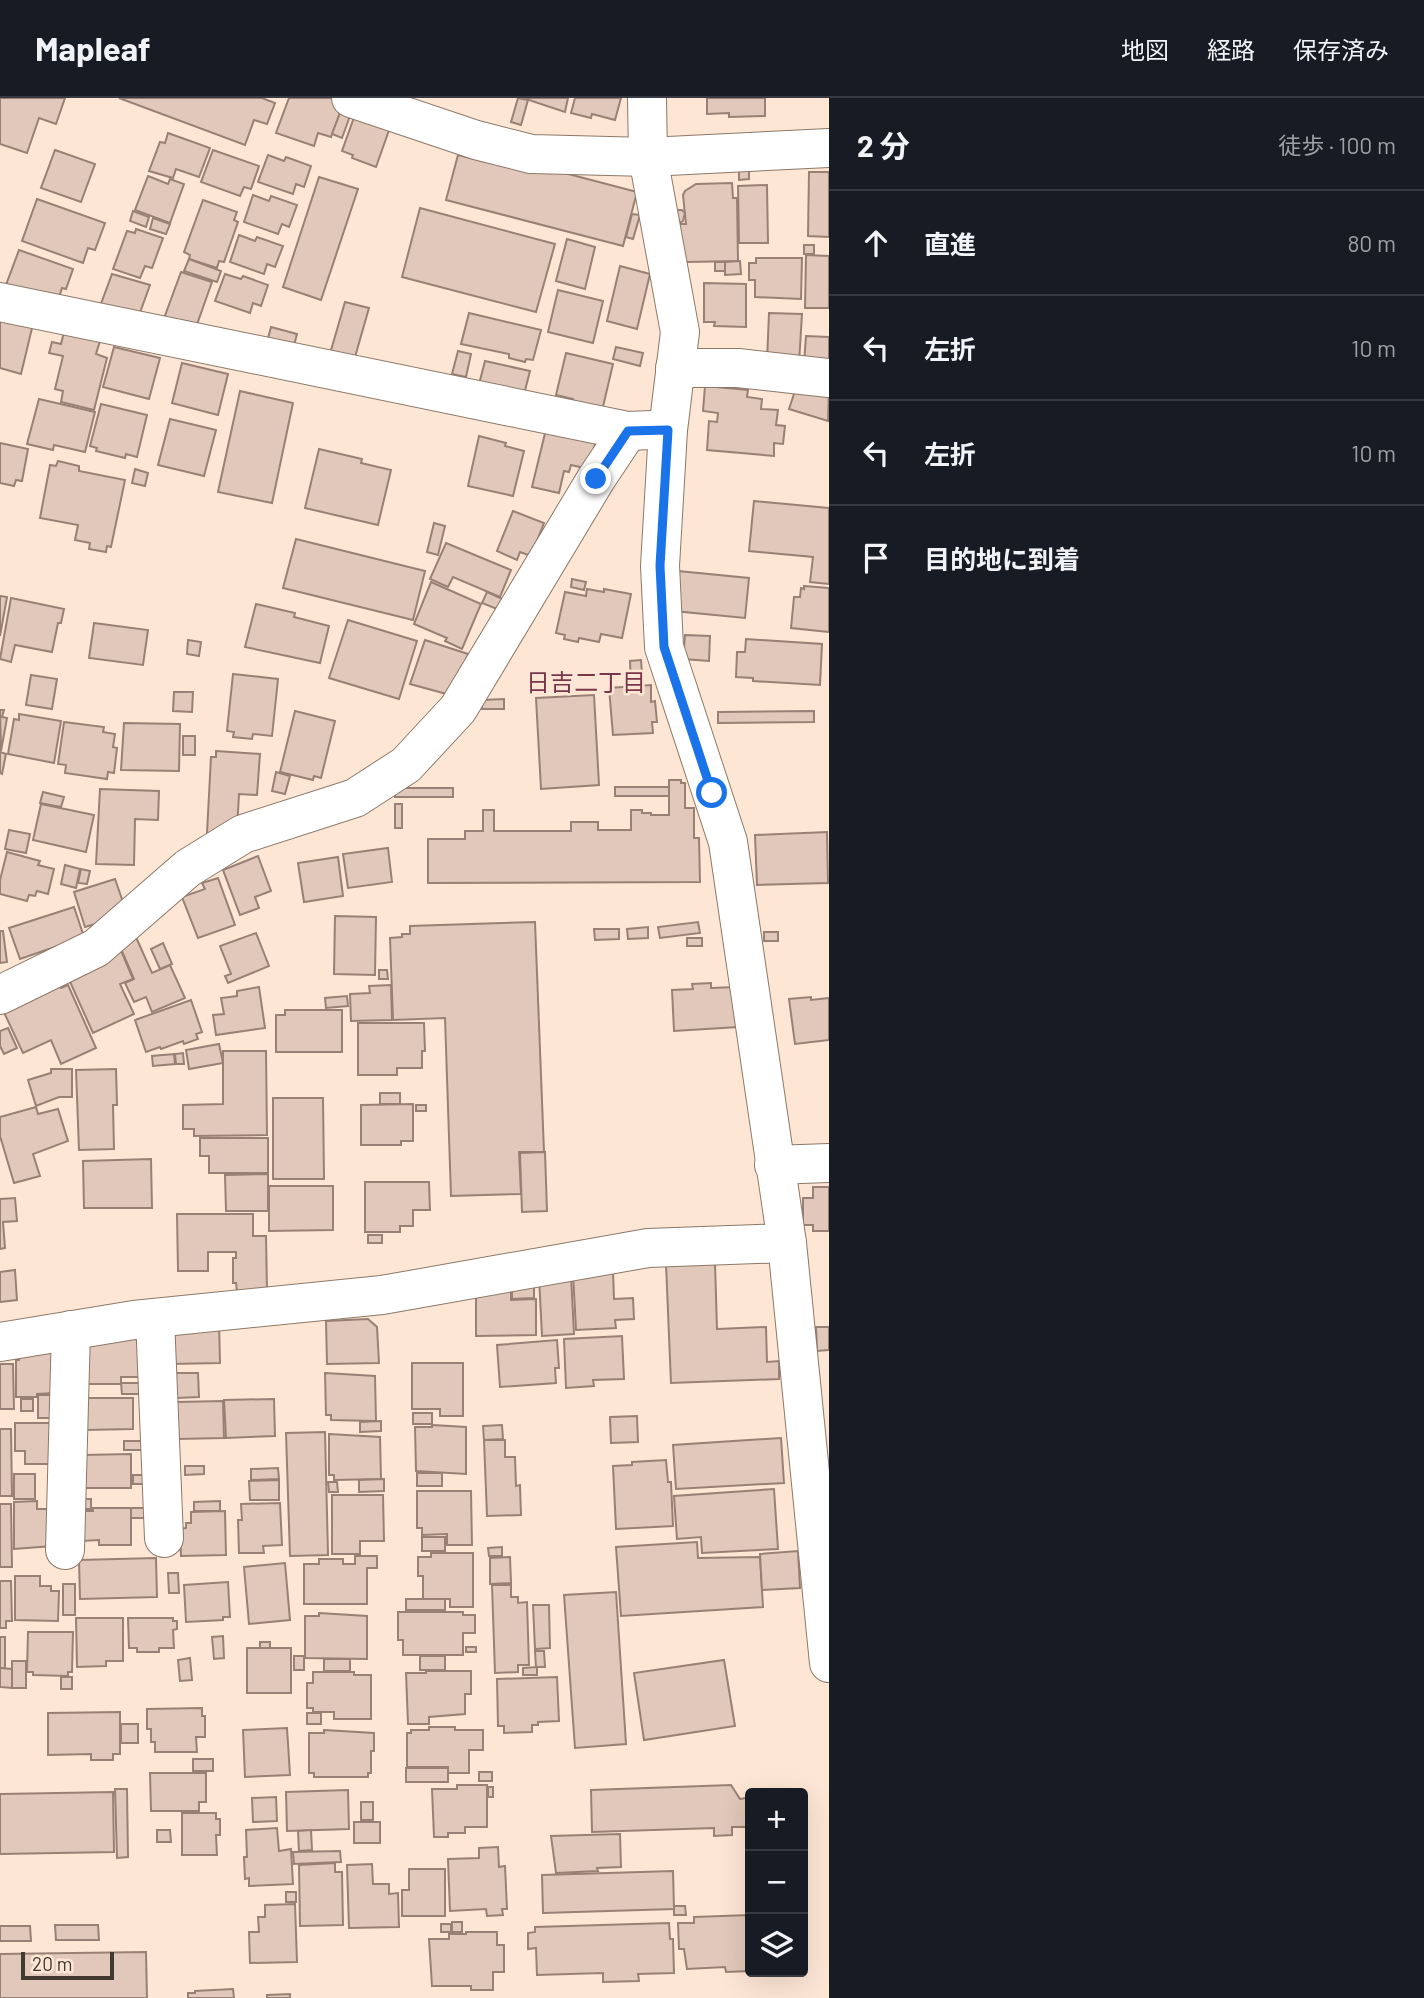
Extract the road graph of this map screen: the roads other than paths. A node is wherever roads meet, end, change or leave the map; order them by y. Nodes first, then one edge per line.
1 (351, 98) edge
2 (647, 98) edge
3 (829, 148) edge
4 (648, 157) junction
5 (0, 302) edge
6 (675, 369) junction
7 (829, 378) edge
8 (668, 430) junction
9 (628, 431) junction
10 (0, 995) edge
11 (829, 1163) edge
12 (775, 1165) junction
13 (787, 1243) junction
14 (155, 1318) junction
15 (71, 1330) junction
16 (0, 1342) edge
17 (164, 1538) dead end
18 (65, 1550) dead end
19 (829, 1663) edge

1 - 4 street
2 - 4 street
3 - 4 street
4 - 6 street
5 - 9 street
6 - 7 street
6 - 8 street
8 - 9 street
8 - 12 street
9 - 10 street
11 - 12 street
12 - 13 street
13 - 14 street
13 - 19 street
14 - 15 street
14 - 17 street
15 - 16 street
15 - 18 street

